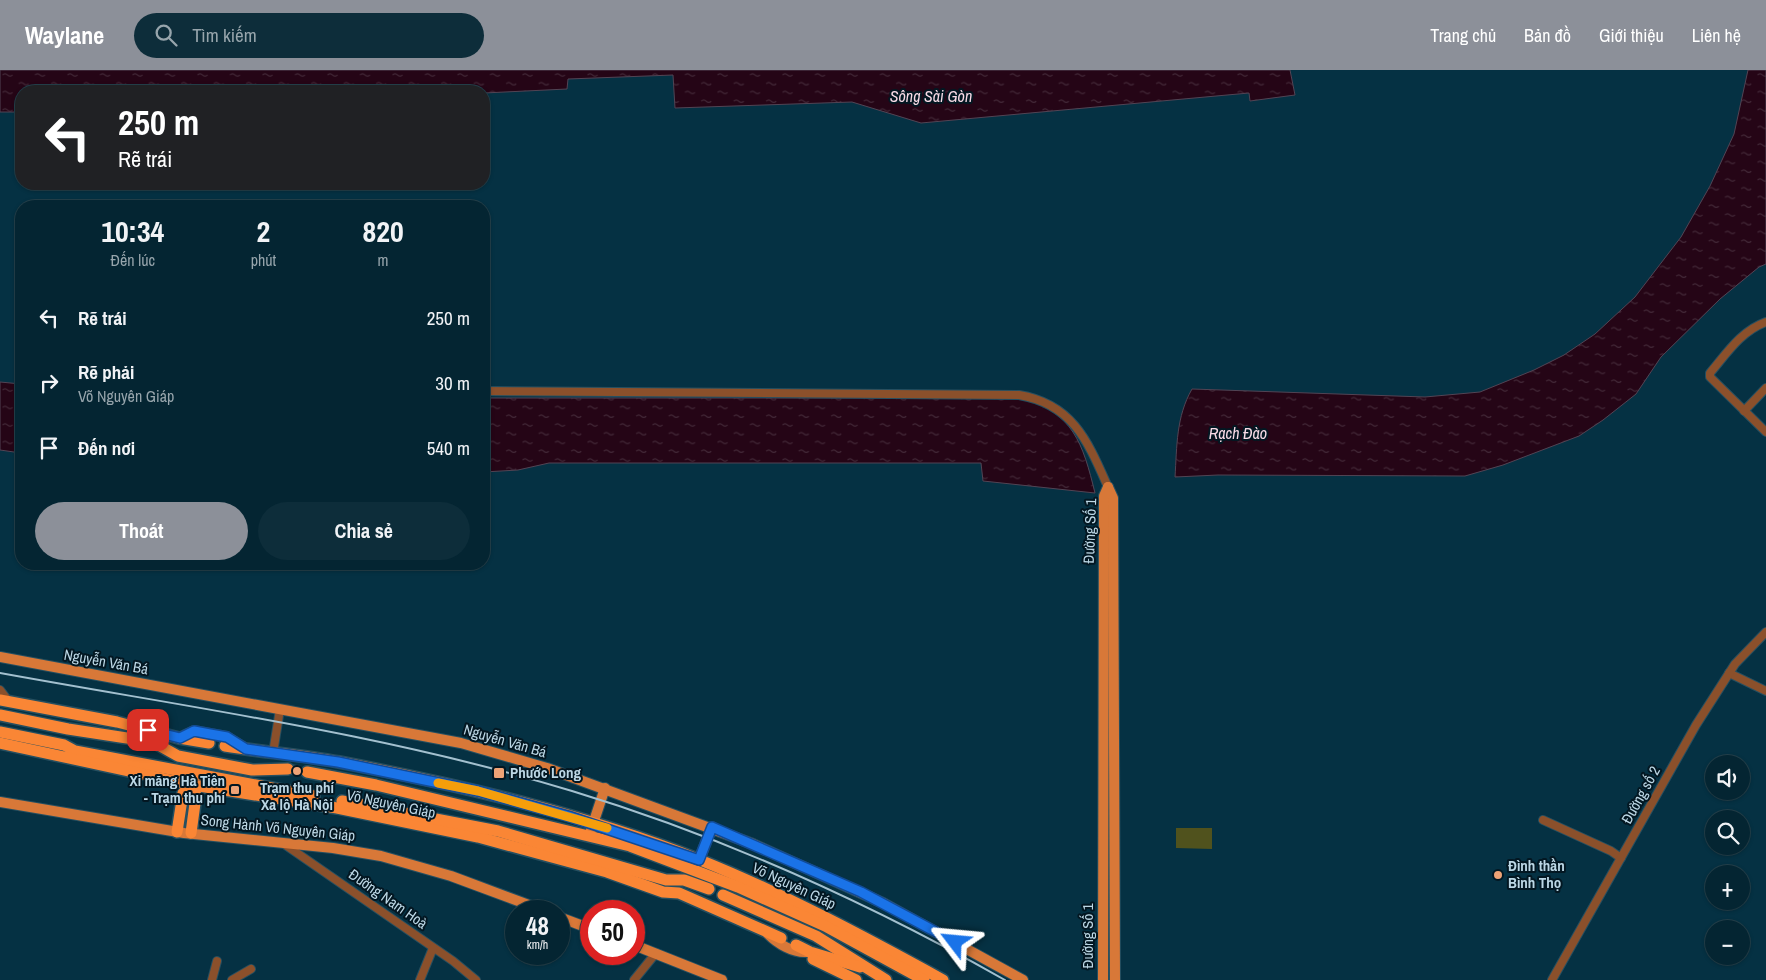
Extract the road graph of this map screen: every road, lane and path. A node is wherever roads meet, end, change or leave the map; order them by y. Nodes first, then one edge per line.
1 (1766, 322) edge
2 (1766, 389) edge
3 (490, 391) edge
4 (1744, 411) junction
5 (1766, 432) edge
6 (1108, 487) junction
7 (1766, 632) edge
8 (0, 658) edge
9 (1729, 673) junction
10 (0, 690) edge
11 (1766, 691) edge
12 (5, 701) edge
13 (280, 708) junction
14 (0, 715) edge
15 (117, 722) junction
16 (0, 732) edge
17 (180, 738) junction
18 (140, 739) junction
19 (153, 742) junction
20 (0, 743) edge
21 (210, 743) dead end
22 (225, 746) dead end
23 (246, 749) junction
24 (75, 750) junction
25 (273, 753) junction
26 (98, 754) junction
27 (62, 756) junction
28 (338, 762) junction
29 (104, 764) junction
30 (288, 769) tunnel mouth
31 (178, 772) junction
32 (307, 772) tunnel mouth
33 (212, 779) junction
34 (193, 785) junction
35 (376, 785) junction
36 (605, 788) junction
37 (0, 802) edge
38 (568, 816) junction
39 (1543, 820) dead end
40 (593, 824) junction
41 (712, 827) junction
42 (177, 832) junction
43 (191, 833) junction
44 (589, 836) junction
45 (648, 842) junction
46 (283, 843) junction
47 (630, 846) junction
48 (1621, 858) junction
49 (699, 860) junction
50 (666, 880) junction
51 (709, 890) dead end
52 (679, 893) junction
53 (723, 895) dead end
54 (515, 900) edge
55 (766, 931) junction
56 (781, 938) dead end
57 (433, 948) junction
58 (645, 949) edge
59 (802, 950) junction
60 (656, 953) junction
61 (217, 961) dead end
62 (864, 967) junction
63 (251, 969) dead end
64 (638, 979) edge
65 (212, 980) edge
66 (232, 980) edge
67 (420, 980) edge
68 (476, 980) edge
69 (722, 980) edge
70 (856, 980) edge
71 (886, 980) edge
72 (924, 980) edge
73 (943, 980) edge
74 (1024, 980) edge
75 (1103, 980) edge
76 (1115, 980) edge
77 (1552, 980) edge

1 - 4 street
2 - 4 street
3 - 6 street
4 - 5 street
6 - 75 main road, Đường Số 1
6 - 76 main road, Đường Số 1
7 - 9 street, Đường số 2
8 - 13 main road, Nguyễn Văn Bá
9 - 11 street
9 - 48 street, Đường số 2
10 - 12 street
12 - 15 highway, Võ Nguyên Giáp
13 - 25 street
13 - 36 main road, Nguyễn Văn Bá
14 - 18 highway
15 - 17 highway, Võ Nguyên Giáp
15 - 18 highway
16 - 24 highway, Võ Nguyên Giáp
17 - 19 highway
17 - 21 highway, Võ Nguyên Giáp
17 - 23 main road, Võ Nguyên Giáp
18 - 19 highway
19 - 30 highway
20 - 27 highway, Võ Nguyên Giáp
22 - 23 highway, Võ Nguyên Giáp
23 - 25 highway, Võ Nguyên Giáp
24 - 26 highway, Võ Nguyên Giáp
24 - 27 highway
25 - 28 highway, Võ Nguyên Giáp
26 - 29 highway
26 - 31 highway, Võ Nguyên Giáp
27 - 29 highway, Võ Nguyên Giáp
28 - 35 highway
28 - 38 highway, Võ Nguyên Giáp
29 - 34 highway, Võ Nguyên Giáp
31 - 33 highway, Võ Nguyên Giáp
31 - 34 highway
32 - 35 highway, Võ Nguyên Giáp
33 - 34 highway
33 - 50 highway, Võ Nguyên Giáp
34 - 42 highway
34 - 43 highway
34 - 52 highway, Võ Nguyên Giáp
35 - 44 highway, Võ Nguyên Giáp
36 - 40 main road
36 - 41 main road, Nguyễn Văn Bá
37 - 42 main road, Song Hành Võ Nguyên Giáp
38 - 40 highway, Võ Nguyên Giáp
38 - 44 highway
39 - 48 street
40 - 44 main road
40 - 45 highway, Võ Nguyên Giáp
41 - 49 main road
41 - 74 main road, Nguyễn Văn Bá
42 - 43 main road, Song Hành Võ Nguyên Giáp
43 - 46 main road, Song Hành Võ Nguyên Giáp
44 - 47 highway, Võ Nguyên Giáp
45 - 47 highway
45 - 49 highway, Võ Nguyên Giáp
46 - 54 main road, Song Hành Võ Nguyên Giáp
46 - 57 street, Đường Nam Hoà
47 - 72 highway, Võ Nguyên Giáp
48 - 77 street, Đường số 2
49 - 73 highway, Võ Nguyên Giáp
50 - 51 highway, Võ Nguyên Giáp
50 - 52 highway
52 - 55 highway, Võ Nguyên Giáp
53 - 62 highway
55 - 56 highway, Võ Nguyên Giáp
55 - 59 main road, Võ Nguyên Giáp
57 - 67 street
57 - 68 street, Đường Nam Hoà
58 - 60 main road
59 - 62 highway
59 - 70 highway
60 - 64 street
60 - 69 main road
61 - 65 street
62 - 71 highway
63 - 66 street

